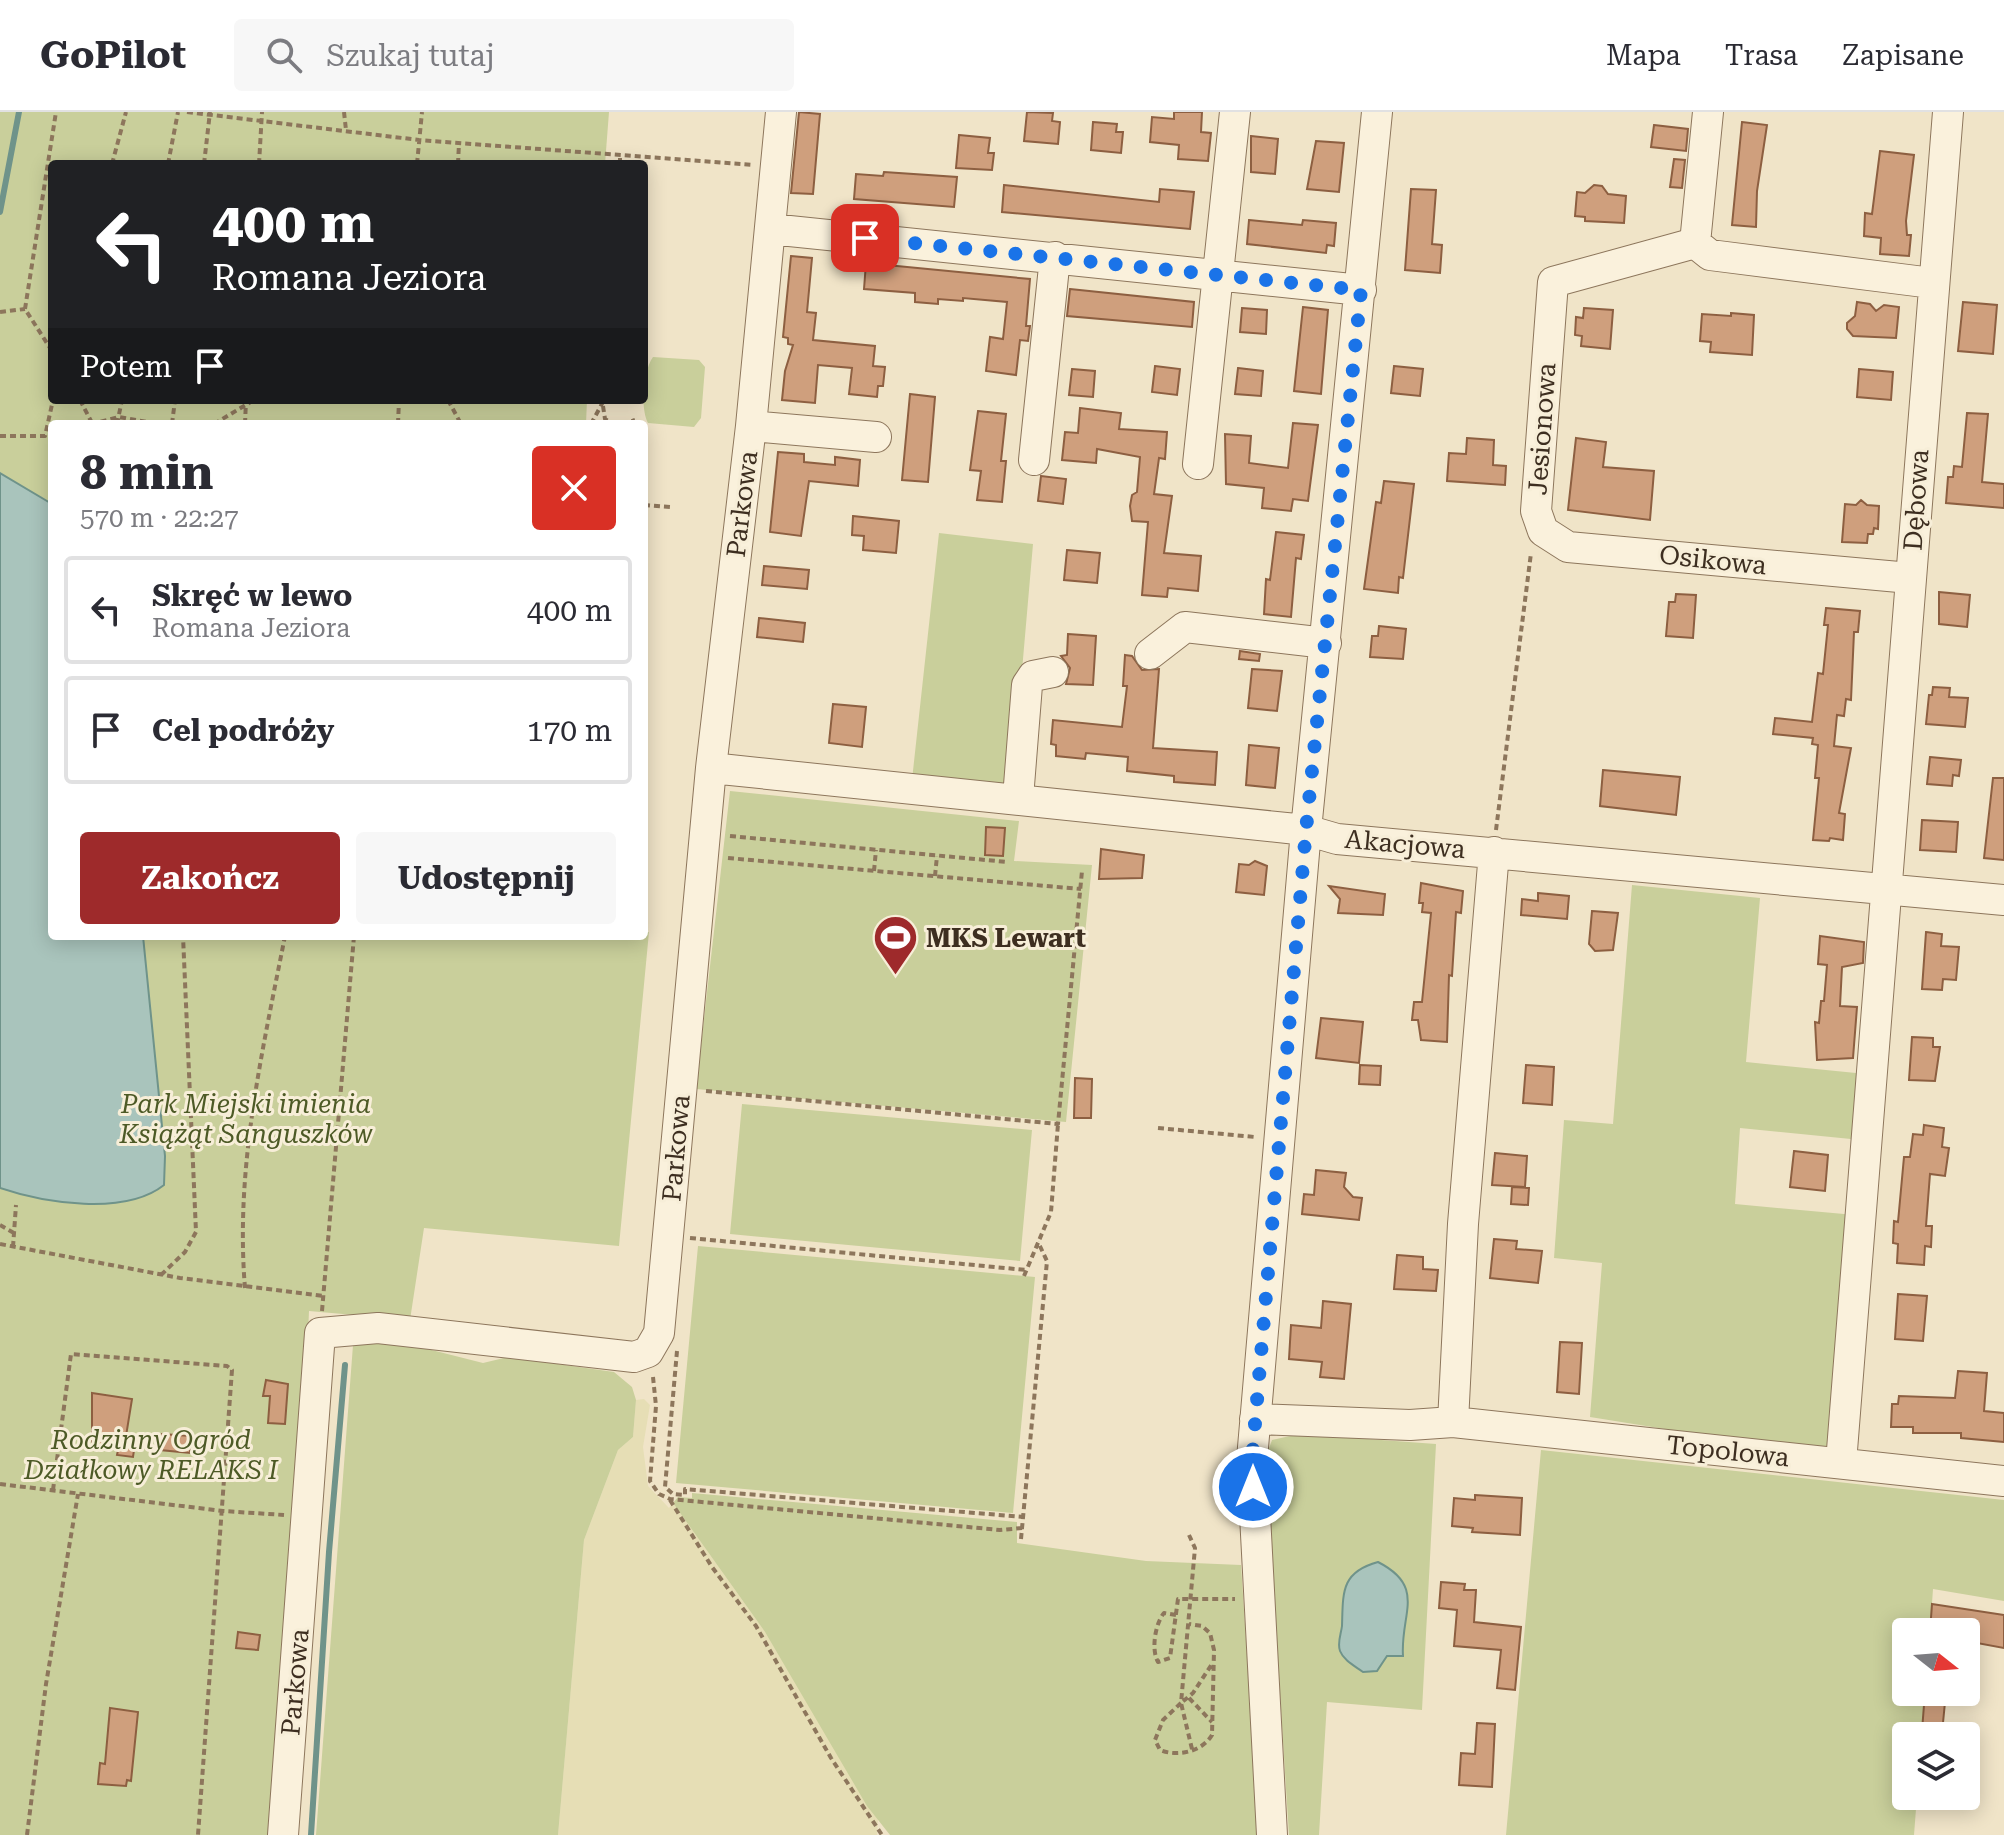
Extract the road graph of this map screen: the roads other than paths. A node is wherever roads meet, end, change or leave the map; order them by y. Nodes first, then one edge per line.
1 (781, 112) edge
2 (1235, 112) edge
3 (1377, 112) edge
4 (1708, 112) edge
5 (1948, 112) edge
6 (770, 229) junction
7 (1695, 243) junction
8 (1055, 257) junction
9 (1219, 275) junction
10 (1932, 283) junction
11 (1361, 290) junction
12 (751, 426) junction
13 (876, 437) dead end
14 (1034, 460) dead end
15 (1198, 464) dead end
16 (1536, 511) joint
17 (1910, 578) junction
18 (1326, 643) junction
19 (1150, 654) dead end
20 (1053, 672) dead end
21 (711, 768) junction
22 (1018, 798) junction
23 (1306, 830) junction
24 (1494, 852) junction
25 (1886, 888) junction
26 (2004, 900) edge
27 (1255, 1419) junction
28 (1453, 1422) junction
29 (1841, 1463) junction
30 (2004, 1481) edge
31 (283, 1835) edge
32 (1272, 1835) edge

1 - 6 street, Parkowa
2 - 9 street
3 - 11 street
4 - 7 street
5 - 10 street, Dębowa
6 - 8 street
6 - 12 street, Parkowa
7 - 10 street
7 - 16 street, Jesionowa
8 - 9 street
8 - 14 street
9 - 11 street
9 - 15 street
10 - 17 street, Dębowa
11 - 18 street
12 - 13 street
12 - 21 street, Parkowa
16 - 17 street, Osikowa
17 - 25 street, Dębowa
18 - 19 street
18 - 23 street
20 - 22 street
21 - 22 street, Akacjowa
21 - 31 street, Parkowa
22 - 23 street, Akacjowa
23 - 24 street, Akacjowa
23 - 27 street
24 - 25 street, Akacjowa
24 - 28 street
25 - 26 street, Akacjowa
25 - 29 street, Dębowa
27 - 28 street, Topolowa
27 - 32 street
28 - 29 street, Topolowa
29 - 30 street, Topolowa

